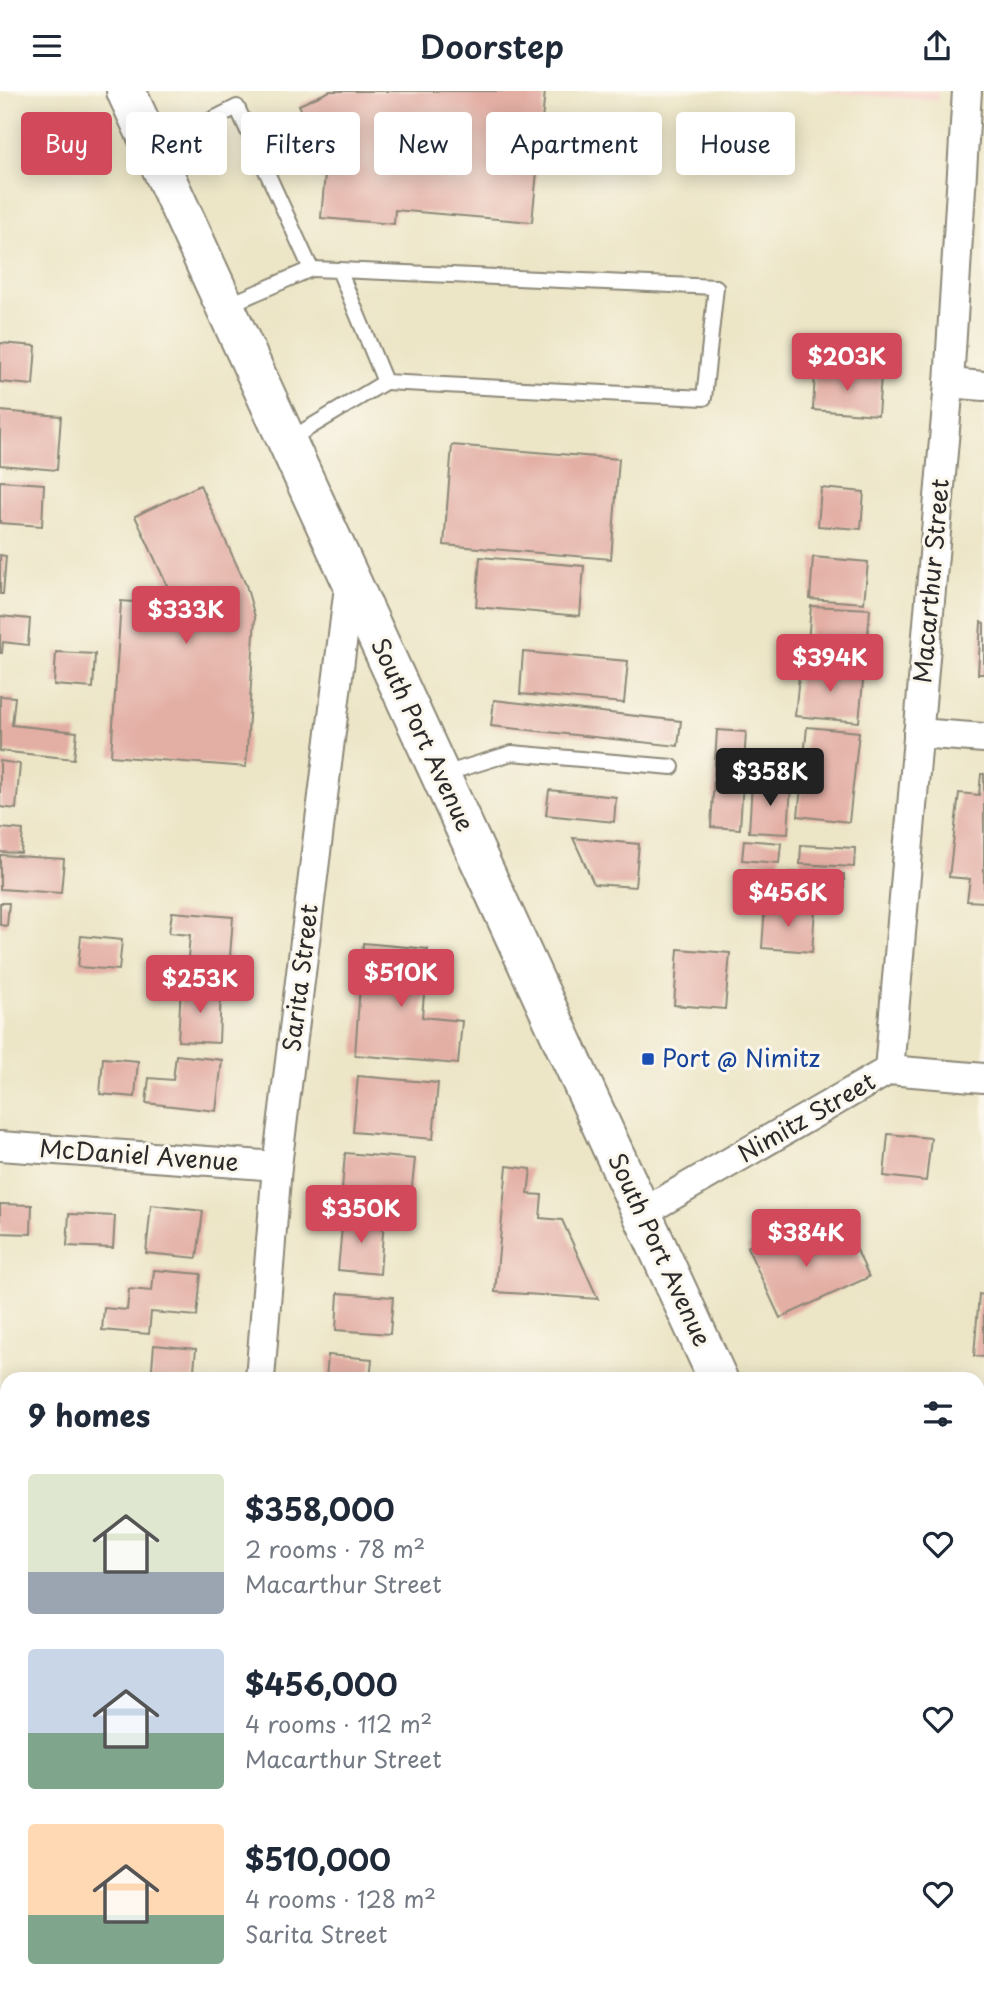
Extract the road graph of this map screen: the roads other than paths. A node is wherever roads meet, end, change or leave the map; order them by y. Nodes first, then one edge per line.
1 (126, 91) edge
2 (967, 91) edge
3 (136, 112) edge
4 (227, 112) edge
5 (165, 175) edge
6 (312, 269) junction
7 (339, 270) junction
8 (225, 306) junction
9 (385, 382) junction
10 (949, 383) junction
11 (984, 386) edge
12 (287, 441) junction
13 (350, 579) junction
14 (918, 733) junction
15 (984, 738) edge
16 (672, 767) dead end
17 (440, 775) junction
18 (889, 1070) junction
19 (984, 1078) edge
20 (0, 1146) edge
21 (277, 1166) junction
22 (642, 1213) junction
23 (261, 1372) edge
24 (715, 1372) edge

1 - 3 main road, South Port Avenue
2 - 10 street, Macarthur Street
4 - 6 lane
5 - 8 main road, South Port Avenue
6 - 7 lane
6 - 8 lane
7 - 9 lane
7 - 9 lane
8 - 12 main road, South Port Avenue
9 - 12 lane
10 - 11 street
10 - 14 street, Macarthur Street
12 - 13 main road, South Port Avenue
13 - 17 main road, South Port Avenue
13 - 21 street, Sarita Street
14 - 15 street
14 - 18 street, Macarthur Street
16 - 17 lane
17 - 22 main road, South Port Avenue
18 - 19 street, Nimitz Street
18 - 22 street, Nimitz Street
20 - 21 street, McDaniel Avenue
21 - 23 street, Sarita Street
22 - 24 main road, South Port Avenue

